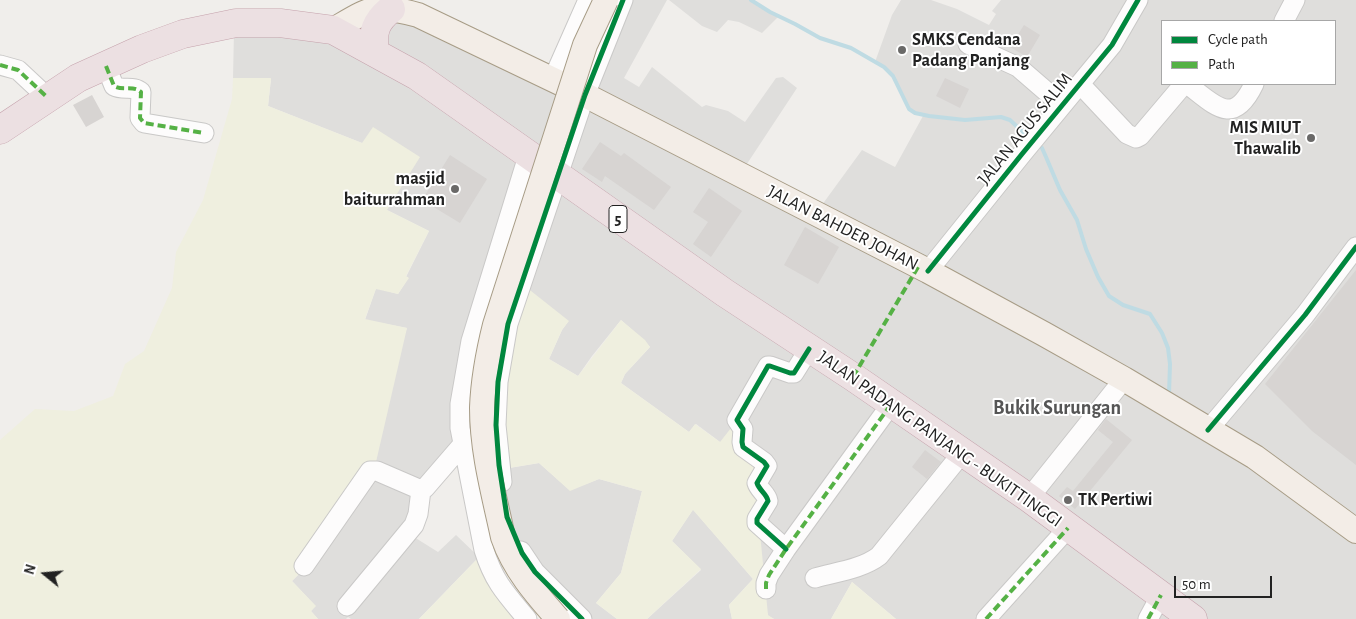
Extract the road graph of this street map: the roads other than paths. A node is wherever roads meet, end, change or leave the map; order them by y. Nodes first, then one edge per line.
1 (588, 0) edge
2 (597, 0) edge
3 (606, 0) edge
4 (623, 0) edge
5 (1138, 0) edge
6 (1295, 0) edge
7 (372, 7) edge
8 (1285, 20) edge
9 (333, 30) junction
10 (968, 44) dead end
11 (376, 53) junction
12 (0, 65) edge
13 (106, 66) junction
14 (553, 79) junction
15 (1080, 84) junction
16 (1184, 85) edge
17 (1186, 85) edge
18 (1253, 85) edge
19 (585, 95) junction
20 (48, 98) junction
21 (1062, 105) junction
22 (0, 130) edge
23 (204, 133) dead end
24 (528, 156) junction
25 (558, 177) junction
26 (1356, 247) edge
27 (928, 272) junction
28 (809, 349) junction
29 (1124, 379) junction
30 (892, 404) junction
31 (1208, 430) junction
32 (463, 444) junction
33 (963, 452) junction
34 (421, 490) junction
35 (1029, 498) junction
36 (1068, 528) junction
37 (1356, 531) edge
38 (786, 549) junction
39 (304, 566) dead end
40 (815, 578) dead end
41 (766, 589) dead end
42 (1160, 595) junction
43 (348, 606) dead end
44 (528, 619) edge
45 (548, 619) edge
46 (558, 619) edge
47 (582, 619) edge
48 (986, 619) edge
49 (1148, 619) edge
50 (1193, 619) edge

1 - 14 street
2 - 45 main road
3 - 46 main road, bridge
4 - 19 street
5 - 15 street, JALAN AGUS SALIM
6 - 8 street
7 - 9 main road
7 - 11 highway
7 - 14 main road, JALAN BAHDER JOHAN
9 - 11 highway, JALAN PADANG PANJANG - BUKITTINGGI / 5
9 - 13 highway, JALAN PADANG PANJANG - BUKITTINGGI / 5
10 - 21 street
11 - 24 highway, JALAN PADANG PANJANG - BUKITTINGGI / 5
12 - 20 street
13 - 20 highway, JALAN PADANG PANJANG - BUKITTINGGI / 5
13 - 23 street
14 - 19 main road, JALAN BAHDER JOHAN
15 - 16 street
15 - 21 street, JALAN AGUS SALIM
17 - 18 street
19 - 25 street
19 - 27 main road, JALAN BAHDER JOHAN
20 - 22 highway, JALAN PADANG PANJANG - BUKITTINGGI / 5
21 - 27 street, JALAN AGUS SALIM
24 - 25 highway, JALAN PADANG PANJANG - BUKITTINGGI / 5
24 - 32 street
25 - 28 highway, JALAN PADANG PANJANG - BUKITTINGGI / 5
25 - 47 street
26 - 31 street
27 - 29 main road, JALAN BAHDER JOHAN
28 - 30 highway, JALAN PADANG PANJANG - BUKITTINGGI / 5
28 - 38 street
29 - 31 main road, JALAN BAHDER JOHAN
29 - 35 street
30 - 33 highway, JALAN PADANG PANJANG - BUKITTINGGI / 5
30 - 38 street
31 - 37 main road, JALAN BAHDER JOHAN
32 - 34 street
32 - 44 street
33 - 35 highway, JALAN PADANG PANJANG - BUKITTINGGI / 5
33 - 40 street
34 - 39 street
34 - 43 street
35 - 36 highway, JALAN PADANG PANJANG - BUKITTINGGI / 5
36 - 42 highway, JALAN PADANG PANJANG - BUKITTINGGI / 5
36 - 48 street
38 - 41 street
42 - 49 street
42 - 50 highway, JALAN PADANG PANJANG - BUKITTINGGI / 5

